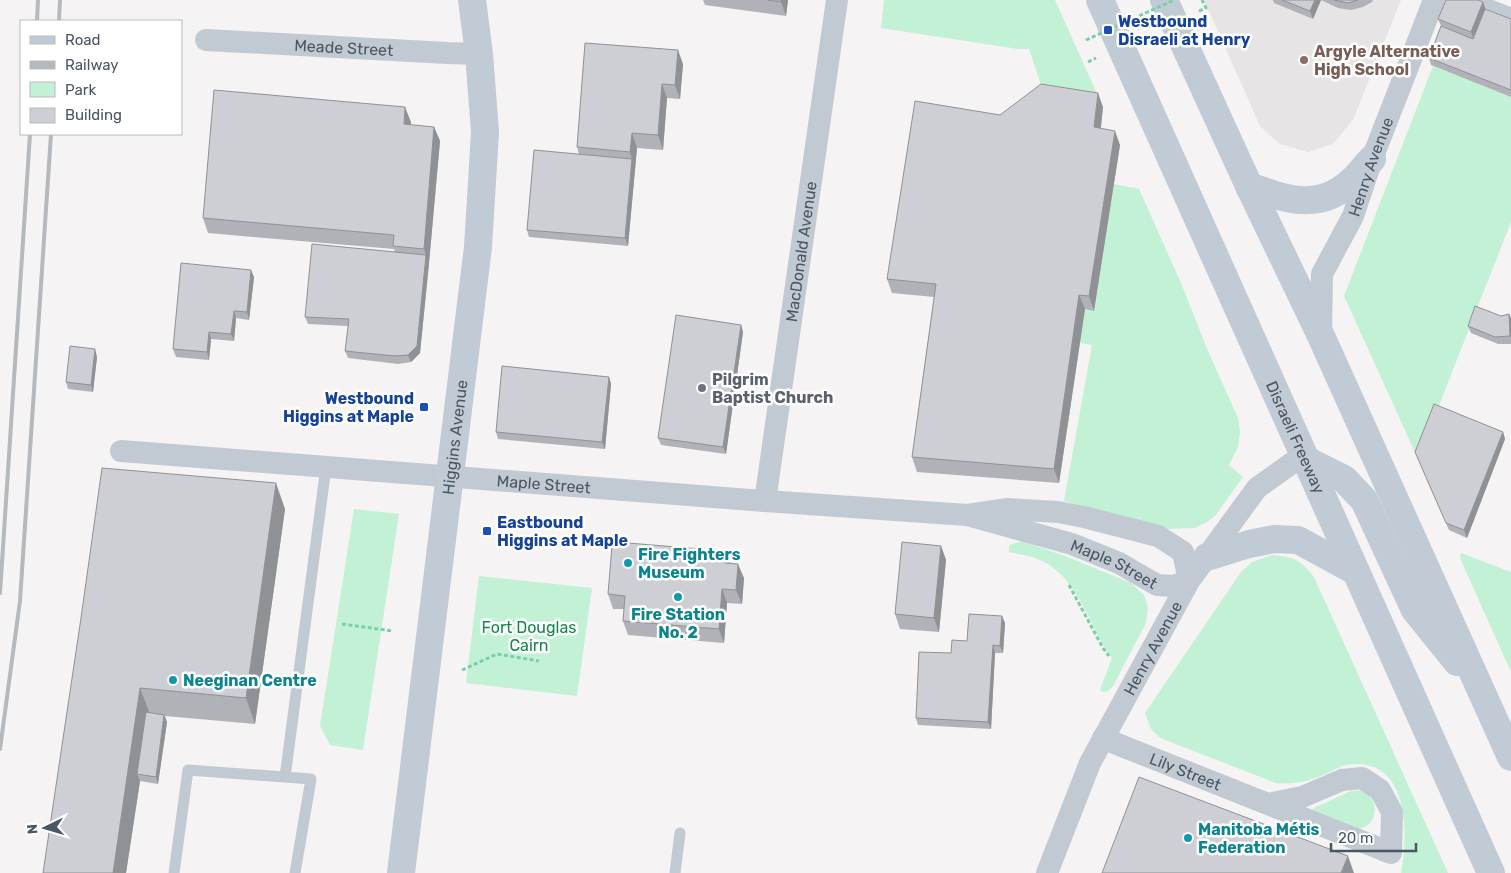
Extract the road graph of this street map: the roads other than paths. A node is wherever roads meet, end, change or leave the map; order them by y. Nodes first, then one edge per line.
1 (472, 0) edge
2 (837, 0) edge
3 (1100, 0) edge
4 (1164, 0) edge
5 (1434, 0) edge
6 (1478, 0) edge
7 (1511, 13) edge
8 (206, 40) dead end
9 (479, 54) junction
10 (1372, 159) junction
11 (1249, 186) junction
12 (1321, 336) junction
13 (121, 451) dead end
14 (1306, 460) junction
15 (326, 466) junction
16 (449, 476) junction
17 (765, 501) junction
18 (967, 515) junction
19 (1207, 557) junction
20 (1355, 572) junction
21 (1189, 580) junction
22 (1482, 693) junction
23 (1103, 738) junction
24 (1434, 745) junction
25 (1511, 757) edge
26 (285, 776) junction
27 (1268, 804) junction
28 (680, 833) dead end
29 (174, 873) edge
30 (295, 873) edge
31 (401, 873) edge
32 (675, 873) edge
33 (1047, 873) edge
34 (1474, 873) edge
35 (1491, 873) edge

1 - 9 main road, Higgins Avenue
2 - 17 street, MacDonald Avenue
3 - 14 main road, Disraeli Freeway
4 - 11 main road
5 - 10 street, Henry Avenue
6 - 7 lane
8 - 9 street, Meade Street
9 - 16 main road, Higgins Avenue
10 - 11 main road
10 - 12 street, Henry Avenue
11 - 12 main road
12 - 22 main road
13 - 15 street, Maple Street
14 - 19 street, Henry Avenue
14 - 20 main road, Disraeli Freeway
14 - 22 main road
15 - 16 street, Maple Street
15 - 26 lane
16 - 17 street, Maple Street
16 - 31 main road, Higgins Avenue
17 - 18 street, Maple Street
18 - 21 street, Maple Street
18 - 21 street, Maple Street
19 - 20 main road
19 - 21 street, Henry Avenue
20 - 24 main road, Disraeli Freeway
21 - 23 street, Henry Avenue
22 - 25 main road
23 - 27 street, Lily Street
23 - 33 street, Henry Avenue
24 - 34 main road
24 - 35 main road, Disraeli Freeway
26 - 29 lane
26 - 30 lane
27 - 27 street, Lily Street
28 - 32 lane

